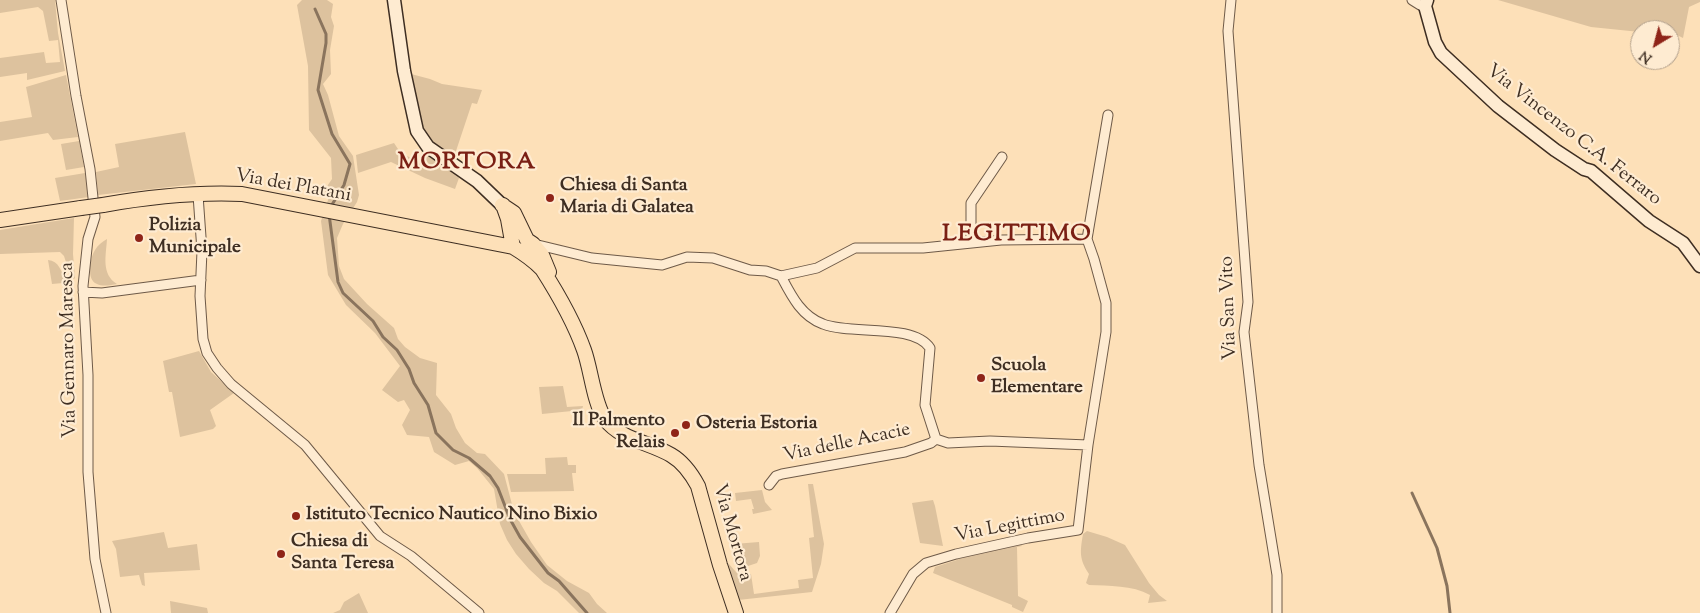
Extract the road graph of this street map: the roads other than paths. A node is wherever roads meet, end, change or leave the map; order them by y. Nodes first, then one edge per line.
1 (62, 0) edge
2 (394, 0) edge
3 (1231, 0) edge
4 (1412, 0) edge
5 (1426, 3) edge
6 (1108, 115) dead end
7 (1002, 158) dead end
8 (198, 195) junction
9 (502, 205) joint
10 (0, 220) edge
11 (1087, 238) junction
12 (521, 242) junction
13 (970, 243) junction
14 (570, 254) junction
15 (542, 255) junction
16 (1700, 266) edge
17 (781, 276) junction
18 (200, 280) junction
19 (552, 284) junction
20 (83, 292) junction
21 (936, 439) junction
22 (1088, 445) junction
23 (769, 485) dead end
24 (106, 613) edge
25 (479, 613) edge
26 (736, 613) edge
27 (890, 613) edge
28 (1277, 613) edge

1 - 20 street, Via Gennaro Maresca
2 - 9 street
3 - 28 street, Via San Vito
4 - 5 street
5 - 16 street, Via Vincenzo C.A. Ferraro
6 - 11 street
7 - 13 street
8 - 10 main road, Via dei Platani, bridge
8 - 12 main road, Via dei Platani
8 - 18 street
9 - 12 main road
11 - 13 street
11 - 22 street
12 - 14 street
12 - 15 main road
12 - 19 main road
13 - 17 street
14 - 15 street
14 - 17 street
15 - 19 main road
17 - 21 street, Via delle Acacie
18 - 20 street
18 - 25 street
19 - 26 main road, Via Mortora
20 - 24 street, Via Gennaro Maresca
21 - 22 street, Via delle Acacie
21 - 23 street, Via delle Acacie
22 - 27 street, Via Legittimo

